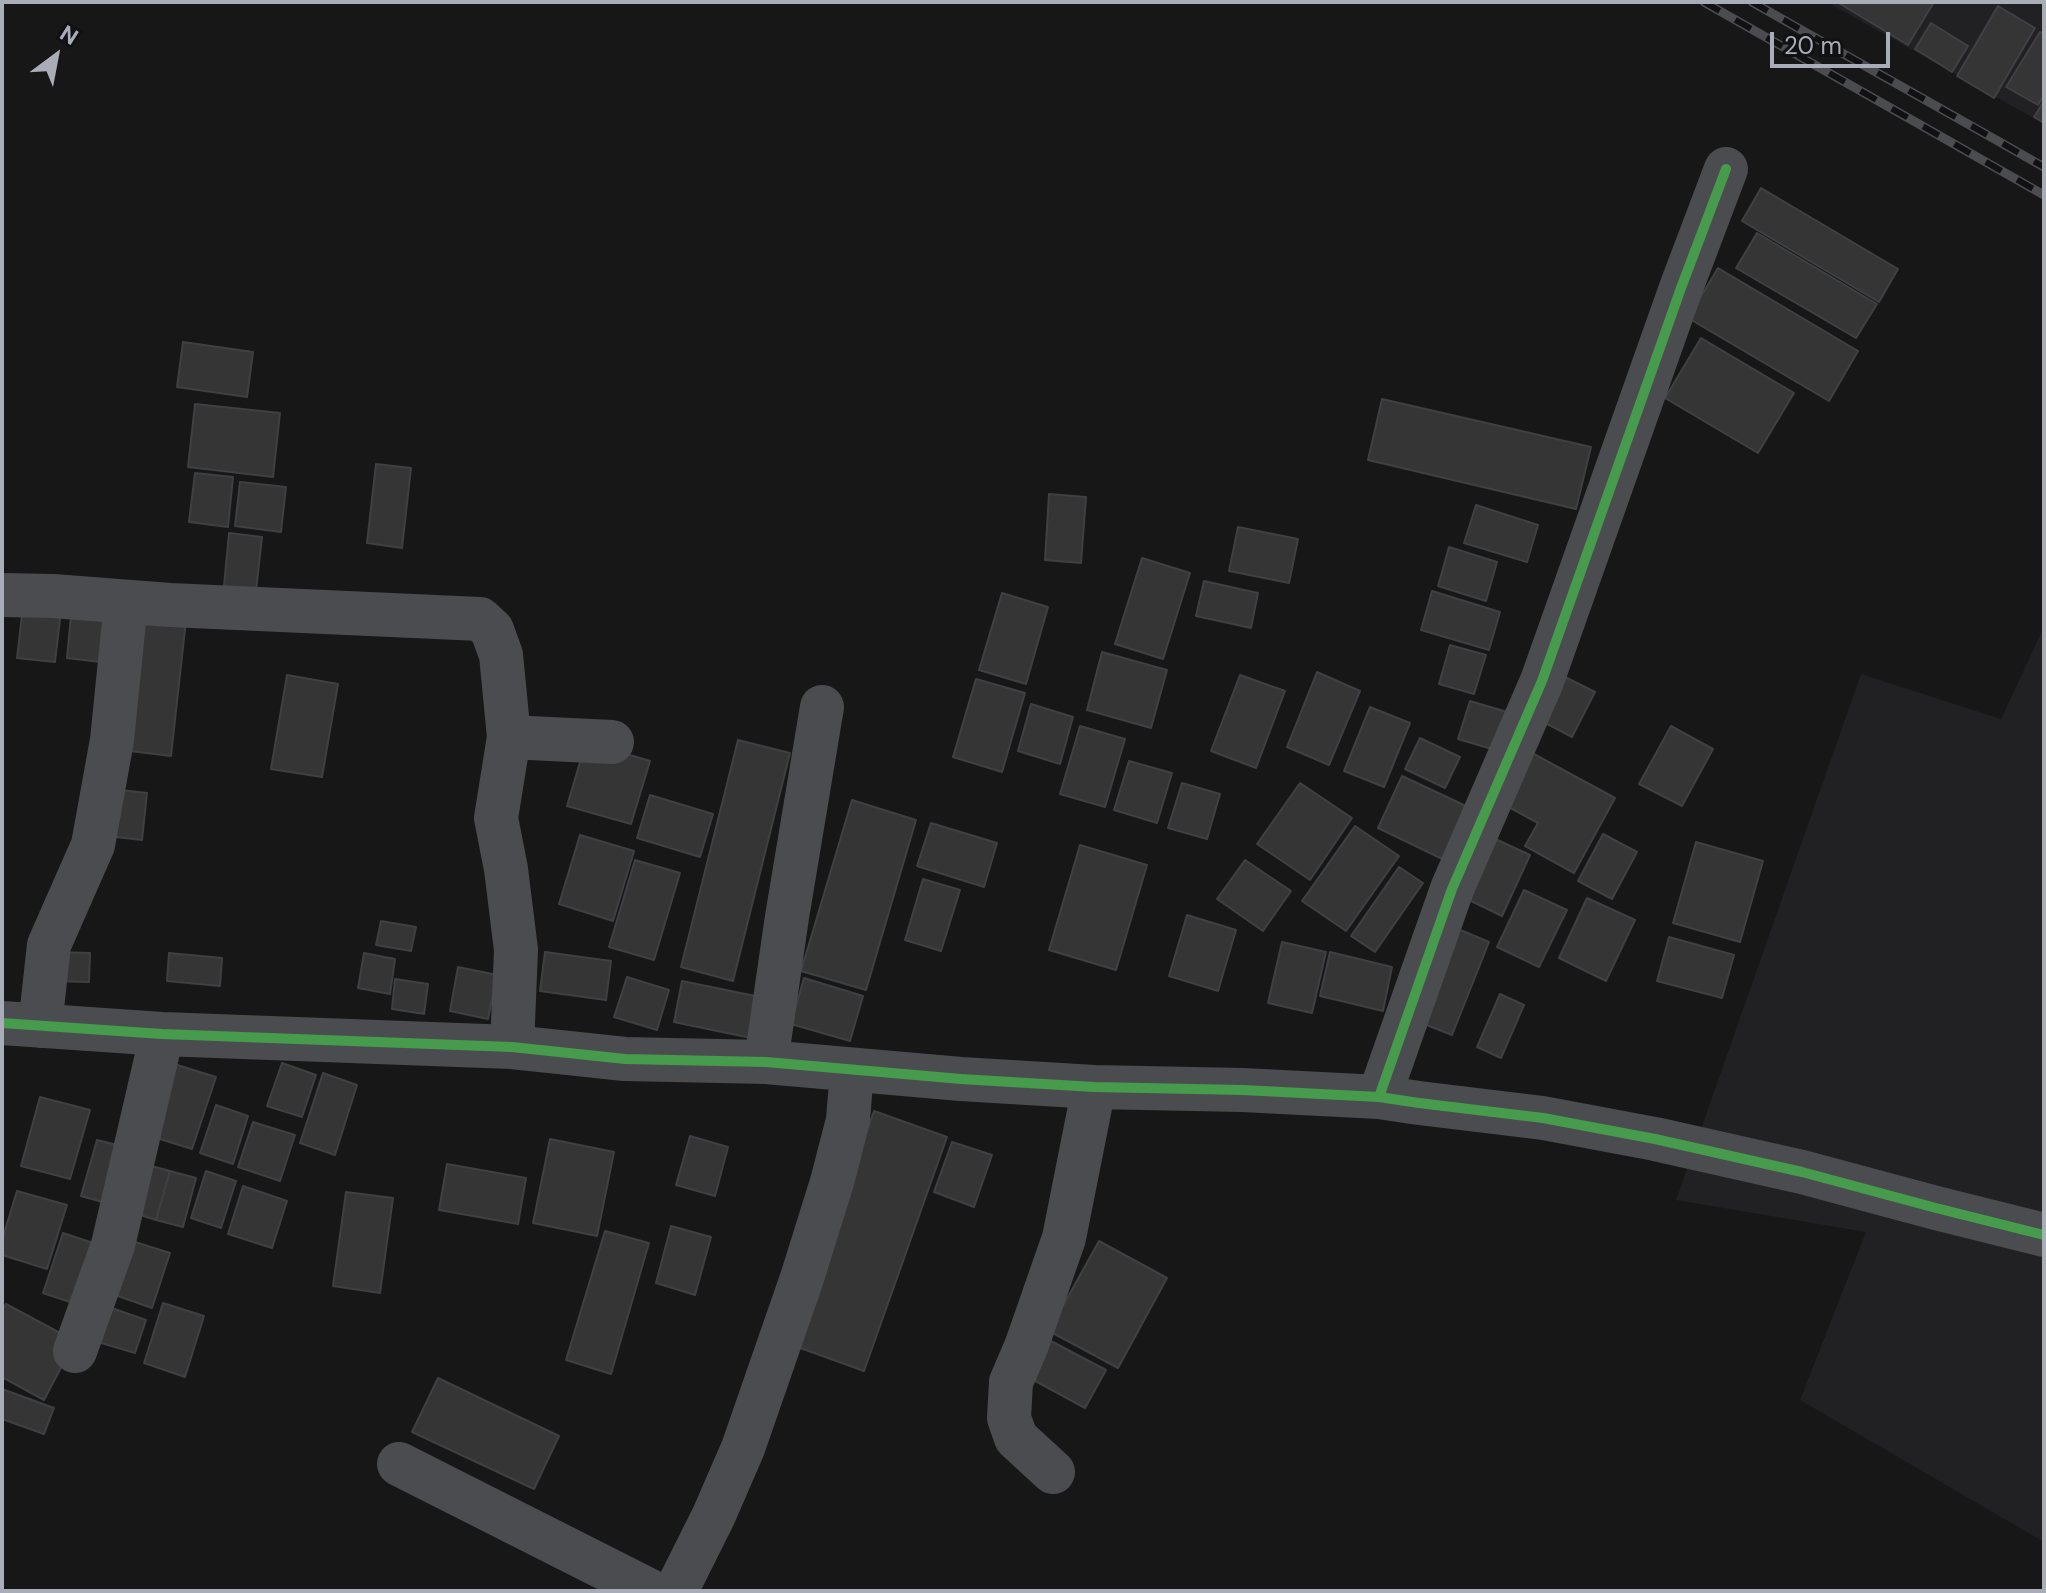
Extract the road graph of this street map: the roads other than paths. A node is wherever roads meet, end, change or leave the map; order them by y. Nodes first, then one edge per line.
1 (1726, 169) dead end
2 (2, 595) edge
3 (126, 602) junction
4 (822, 707) dead end
5 (509, 737) junction
6 (612, 742) dead end
7 (21, 1024) edge
8 (162, 1034) junction
9 (512, 1047) junction
10 (766, 1062) junction
11 (852, 1070) junction
12 (1094, 1087) junction
13 (1379, 1097) junction
14 (2044, 1235) edge
15 (75, 1351) dead end
16 (399, 1464) dead end
17 (1053, 1472) dead end
18 (650, 1591) edge
19 (676, 1591) edge

1 - 13 street
2 - 3 street
3 - 5 street
3 - 7 street
4 - 10 street
5 - 6 street
5 - 9 street
7 - 8 street
8 - 9 street
8 - 15 street
9 - 10 street
10 - 11 street
11 - 12 street
11 - 19 street
12 - 13 street
12 - 17 street
13 - 14 street
16 - 18 street

